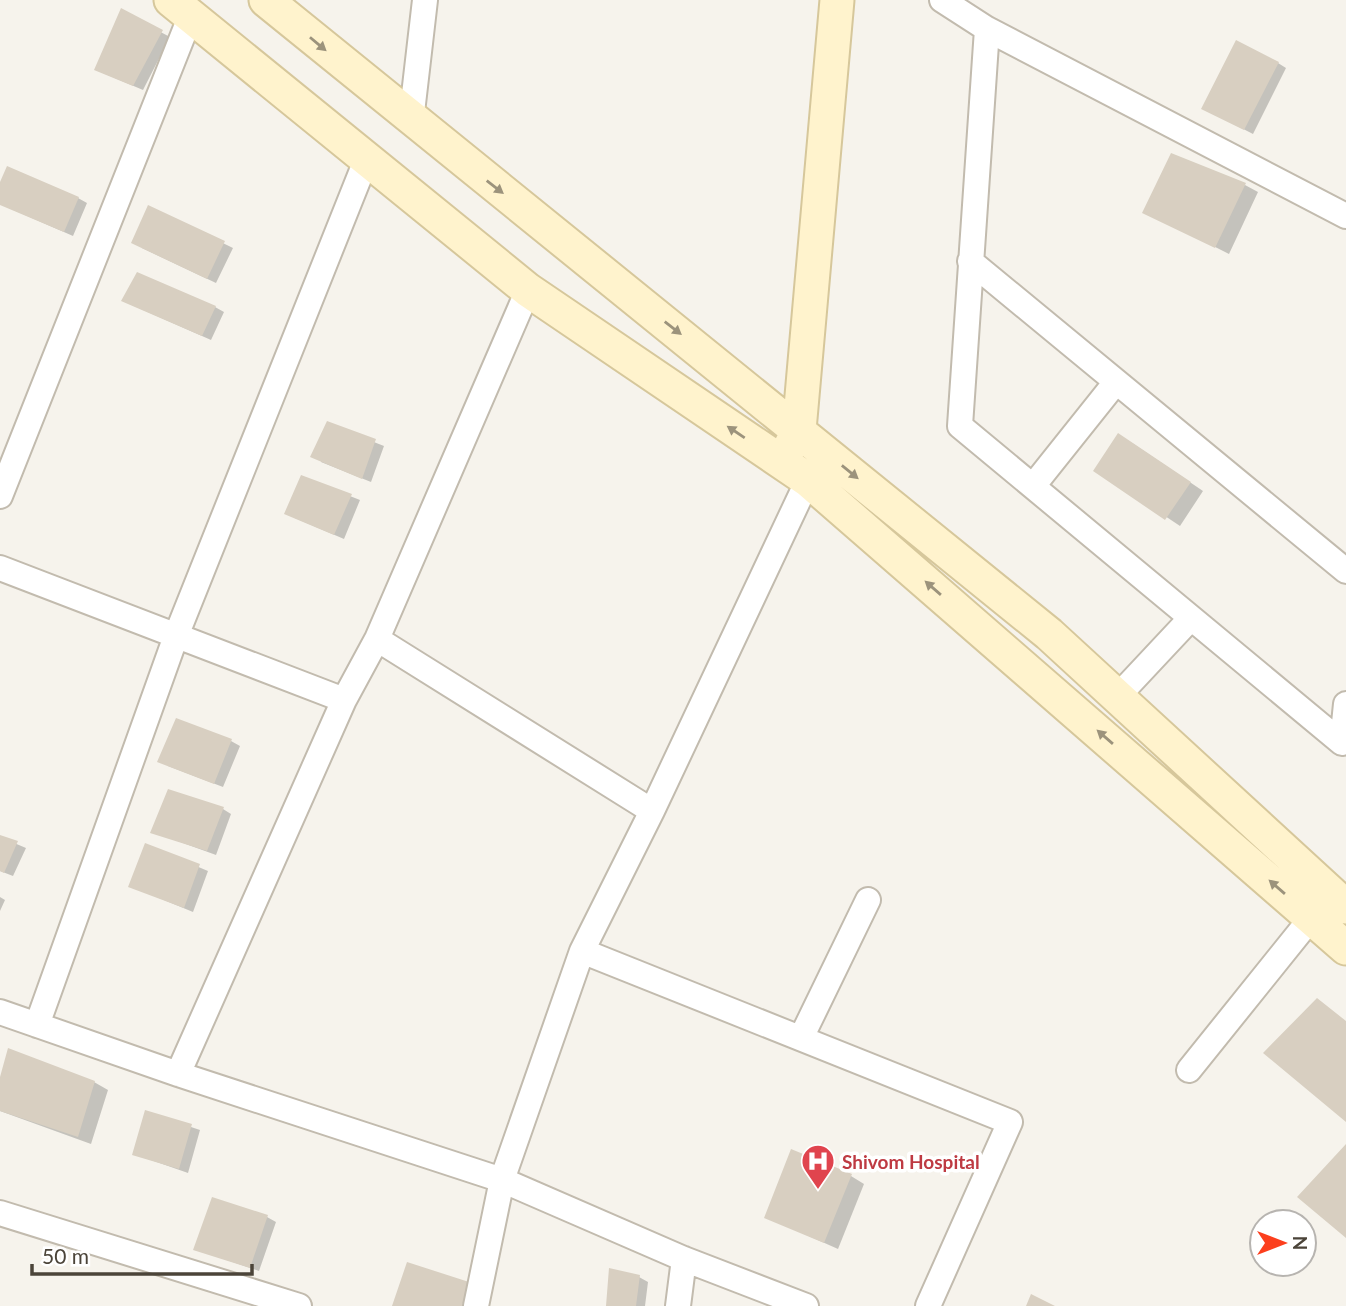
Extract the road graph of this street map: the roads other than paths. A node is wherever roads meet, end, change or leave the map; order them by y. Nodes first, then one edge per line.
1 (265, 0) edge
2 (425, 0) edge
3 (837, 0) edge
4 (943, 0) edge
5 (181, 8) edge
6 (987, 29) junction
7 (411, 121) junction
8 (367, 158) junction
9 (1346, 216) edge
10 (970, 261) junction
11 (528, 289) junction
12 (1116, 382) junction
13 (799, 430) junction
14 (795, 471) junction
15 (1033, 486) junction
16 (0, 496) edge
17 (0, 568) edge
18 (1346, 571) edge
19 (1191, 618) junction
20 (176, 635) junction
21 (377, 639) junction
22 (1117, 697) junction
23 (344, 700) junction
24 (1346, 704) edge
25 (653, 811) junction
26 (868, 900) dead end
27 (1346, 907) edge
28 (1312, 917) junction
29 (1346, 948) edge
30 (582, 951) junction
31 (0, 1012) edge
32 (37, 1025) junction
33 (801, 1038) junction
34 (1189, 1070) dead end
35 (178, 1074) junction
36 (502, 1180) junction
37 (0, 1213) edge
38 (684, 1259) junction
39 (260, 1300) edge
40 (299, 1306) edge
41 (476, 1306) edge
42 (678, 1306) edge
43 (806, 1306) edge
44 (928, 1306) edge

1 -> 7 main road
2 - 7 street
3 - 13 main road
4 - 6 street
5 - 8 main road
5 - 16 street
6 - 9 street
6 - 10 street
7 -> 13 main road
8 - 11 main road
8 - 20 street
10 - 12 street
10 - 15 street
14 -> 11 main road
11 - 21 street
12 - 15 street
12 - 18 street
13 - 14 main road
13 -> 22 main road
14 - 25 street
28 -> 14 main road
15 - 19 street
17 - 20 street
19 - 22 street
19 - 24 street
20 - 23 street
20 - 32 street
21 - 23 street
21 - 25 street
22 - 27 main road
23 - 35 street
25 - 30 street
26 - 33 street
28 - 29 main road
28 - 34 street
30 - 33 street
30 - 36 street
31 - 32 street
32 - 35 street
33 - 44 street
35 - 36 street
36 - 38 street
36 - 41 street
37 - 39 street
38 - 42 street
38 - 43 street
39 - 40 street

